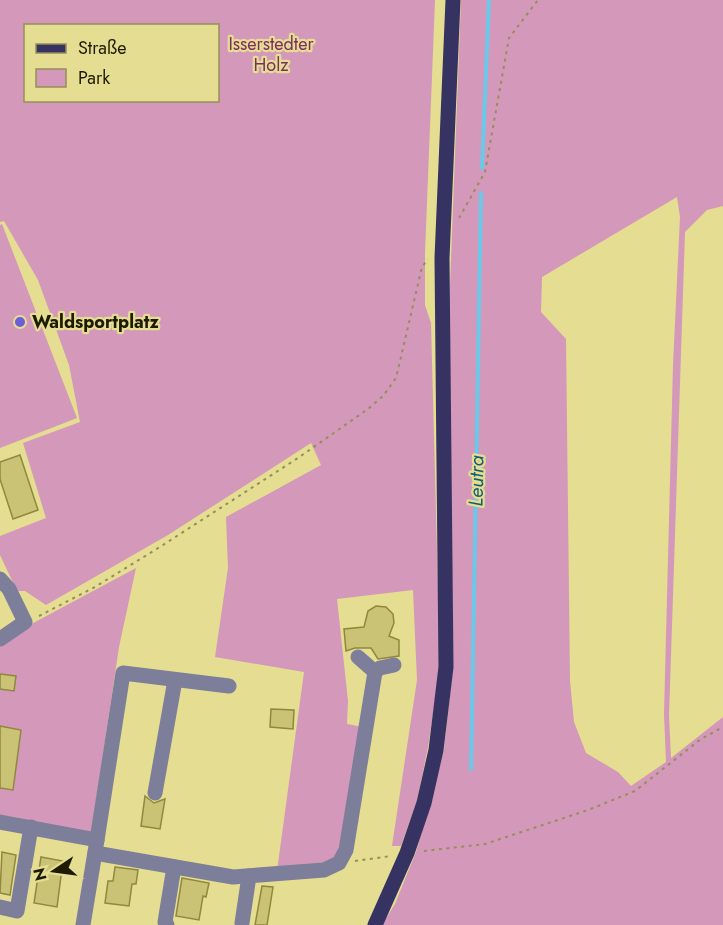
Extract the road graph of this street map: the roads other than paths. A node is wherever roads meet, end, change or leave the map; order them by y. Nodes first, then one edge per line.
1 (453, 0) edge
2 (0, 570) edge
3 (4, 584) edge
4 (0, 639) edge
5 (358, 657) dead end
6 (394, 665) dead end
7 (375, 672) junction
8 (175, 680) junction
9 (229, 686) dead end
10 (155, 794) dead end
11 (0, 823) edge
12 (32, 827) junction
13 (96, 846) junction
14 (174, 867) junction
15 (249, 876) junction
16 (0, 907) edge
17 (242, 923) dead end
18 (83, 925) edge
19 (167, 925) edge
20 (375, 925) edge

1 - 20 main road
2 - 3 street
3 - 4 street
5 - 7 street
6 - 7 street
7 - 15 street
8 - 9 street
8 - 10 street
8 - 13 street
11 - 12 street
12 - 13 street
12 - 16 street
13 - 14 street
13 - 18 street
14 - 15 street
14 - 19 street
15 - 17 street

